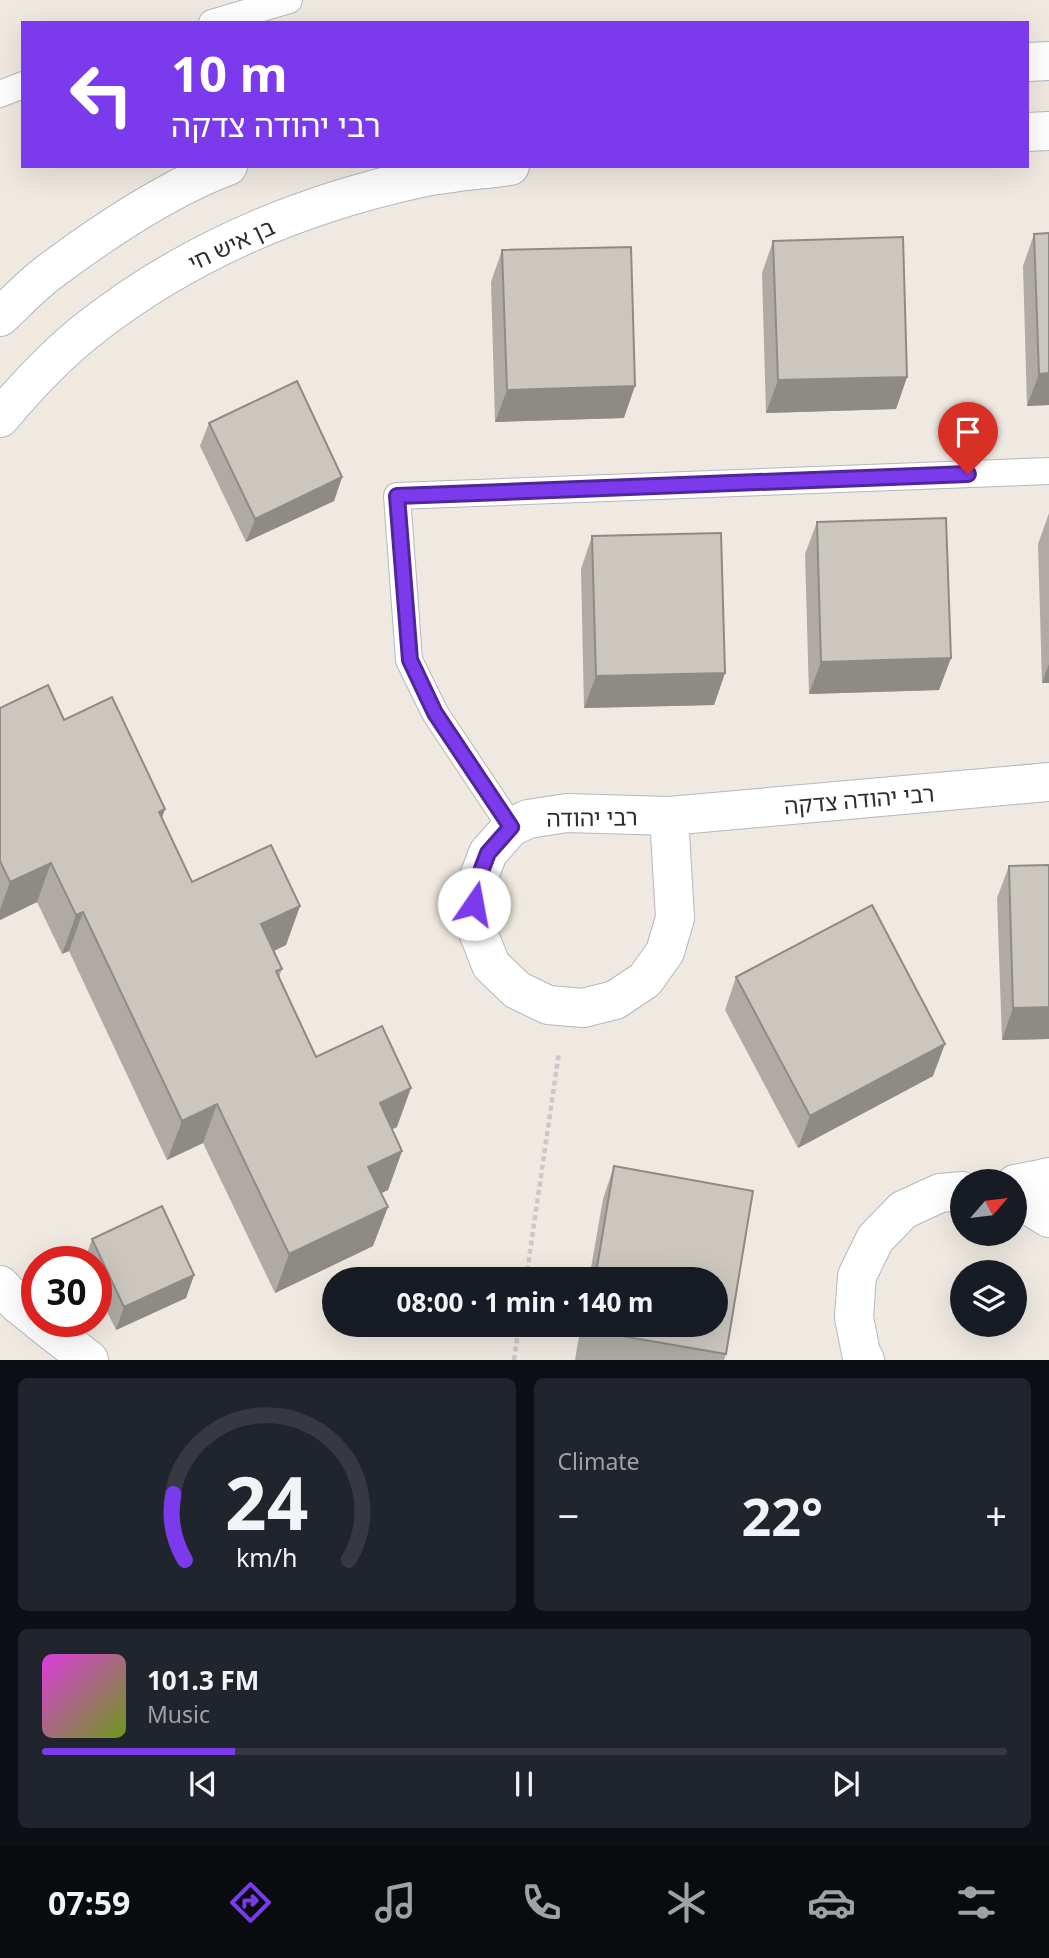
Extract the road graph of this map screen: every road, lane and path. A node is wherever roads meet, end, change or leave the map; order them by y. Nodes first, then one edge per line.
1 (289, 0) edge
2 (219, 21) edge
3 (1049, 61) edge
4 (1029, 62) edge
5 (21, 86) edge
6 (0, 94) edge
7 (1049, 131) edge
8 (1029, 132) edge
9 (222, 168) edge
10 (495, 168) edge
11 (0, 317) edge
12 (0, 418) edge
13 (1049, 471) edge
14 (1049, 782) edge
15 (669, 816) junction
16 (511, 827) junction
17 (566, 1006) junction
18 (1049, 1177) edge
19 (1027, 1182) edge
20 (950, 1192) edge
21 (1027, 1204) edge
22 (1049, 1217) edge
23 (528, 1267) edge
24 (0, 1285) edge
25 (21, 1306) edge
26 (854, 1317) junction
27 (60, 1337) edge
28 (517, 1337) edge
29 (89, 1360) edge
30 (514, 1360) edge
31 (838, 1360) edge
32 (866, 1360) edge

1 - 2 lane
3 - 4 street
5 - 6 lane
7 - 8 street
9 - 11 street
10 - 12 street, בן איש חי
13 - 16 lane
14 - 15 street, רבי יהודה צדקה
15 - 16 street, רבי יהודה
15 - 17 street, רבי יהודה
16 - 17 street, רבי יהודה
17 - 23 path
18 - 19 street
20 - 26 street
21 - 22 street
24 - 25 street
26 - 31 street
26 - 32 street
27 - 29 street
28 - 30 path

